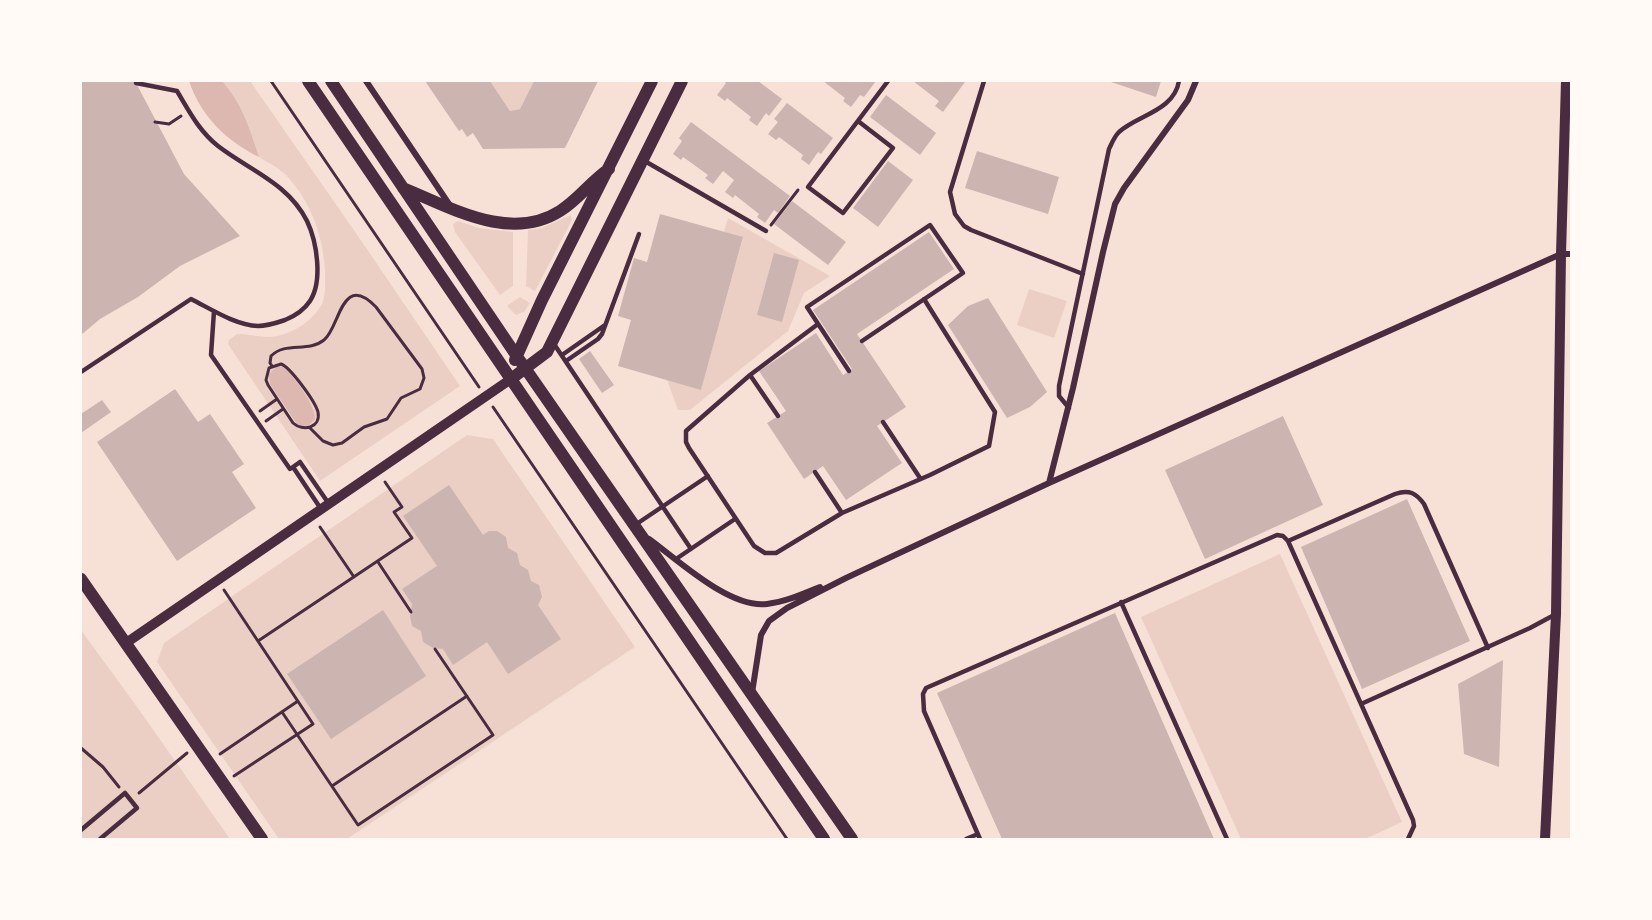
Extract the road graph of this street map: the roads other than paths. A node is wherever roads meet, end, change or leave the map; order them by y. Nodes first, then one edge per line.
1 (308, 81) edge
2 (331, 81) edge
3 (366, 81) edge
4 (652, 81) edge
5 (682, 81) edge
6 (888, 81) edge
7 (984, 81) edge
8 (1179, 81) edge
9 (1196, 81) edge
10 (1566, 81) edge
11 (136, 83) dead end
12 (858, 121) junction
13 (643, 160) junction
14 (610, 168) junction
15 (403, 188) junction
16 (451, 207) junction
17 (766, 231) road end
18 (639, 234) dead end
19 (1566, 254) edge
20 (1083, 273) junction
21 (924, 299) junction
22 (214, 311) junction
23 (818, 324) junction
24 (605, 325) junction
25 (552, 341) junction
26 (862, 341) dead end
27 (516, 355) junction
28 (562, 355) junction
29 (566, 361) junction
30 (526, 368) junction
31 (849, 371) dead end
32 (81, 372) edge
33 (750, 375) junction
34 (511, 379) junction
35 (1068, 408) junction
36 (778, 416) dead end
37 (883, 422) dead end
38 (293, 467) junction
39 (815, 472) dead end
40 (708, 477) junction
41 (920, 478) junction
42 (1049, 483) junction
43 (663, 507) junction
44 (321, 510) junction
45 (842, 513) junction
46 (735, 519) junction
47 (638, 529) junction
48 (1288, 541) junction
49 (691, 549) junction
50 (676, 559) junction
51 (846, 578) junction
52 (81, 579) edge
53 (1121, 602) junction
54 (1556, 614) junction
55 (126, 644) junction
56 (1488, 648) junction
57 (752, 694) junction
58 (1361, 704) junction
59 (81, 830) edge
60 (979, 836) edge
61 (100, 839) edge
62 (262, 839) edge
63 (824, 839) edge
64 (852, 839) edge
65 (966, 839) edge
66 (1227, 839) edge
67 (1408, 839) edge
68 (1545, 839) edge

1 - 34 main road
2 - 15 main road
3 - 16 street
4 - 14 main road
5 - 13 main road
6 - 12 lane
7 - 20 lane
8 - 20 lane
9 - 35 street
10 - 19 street
11 - 22 lane
12 - 12 lane
13 - 17 lane
13 - 25 main road
14 - 16 main road
14 - 27 main road
15 - 16 main road
15 - 27 main road
18 - 24 lane
19 - 42 street
19 - 54 street
20 - 35 lane
21 - 23 lane
21 - 26 lane
21 - 41 lane
22 - 32 lane
22 - 38 lane
23 - 31 lane
23 - 33 lane
24 - 28 lane
24 - 29 lane
25 - 28 lane
25 - 30 main road
27 - 30 main road
27 - 34 main road
28 - 29 lane
29 - 43 lane
30 - 34 main road
30 - 47 main road
33 - 36 lane
33 - 40 lane
34 - 44 street
34 - 63 main road
35 - 42 street
37 - 41 lane
38 - 44 lane
38 - 44 lane
39 - 45 lane
40 - 43 lane
40 - 46 lane
41 - 45 lane
42 - 51 street
43 - 47 lane
43 - 49 lane
44 - 55 street
45 - 46 lane
46 - 49 lane
47 - 50 street
47 - 57 main road
48 - 53 lane
48 - 56 lane
48 - 58 lane
49 - 50 lane
50 - 51 street
51 - 57 street
52 - 55 main road
53 - 60 lane
53 - 66 lane
54 - 56 lane
54 - 68 street
55 - 62 main road
56 - 58 lane
57 - 64 main road
58 - 67 lane
59 - 61 lane
60 - 65 lane

